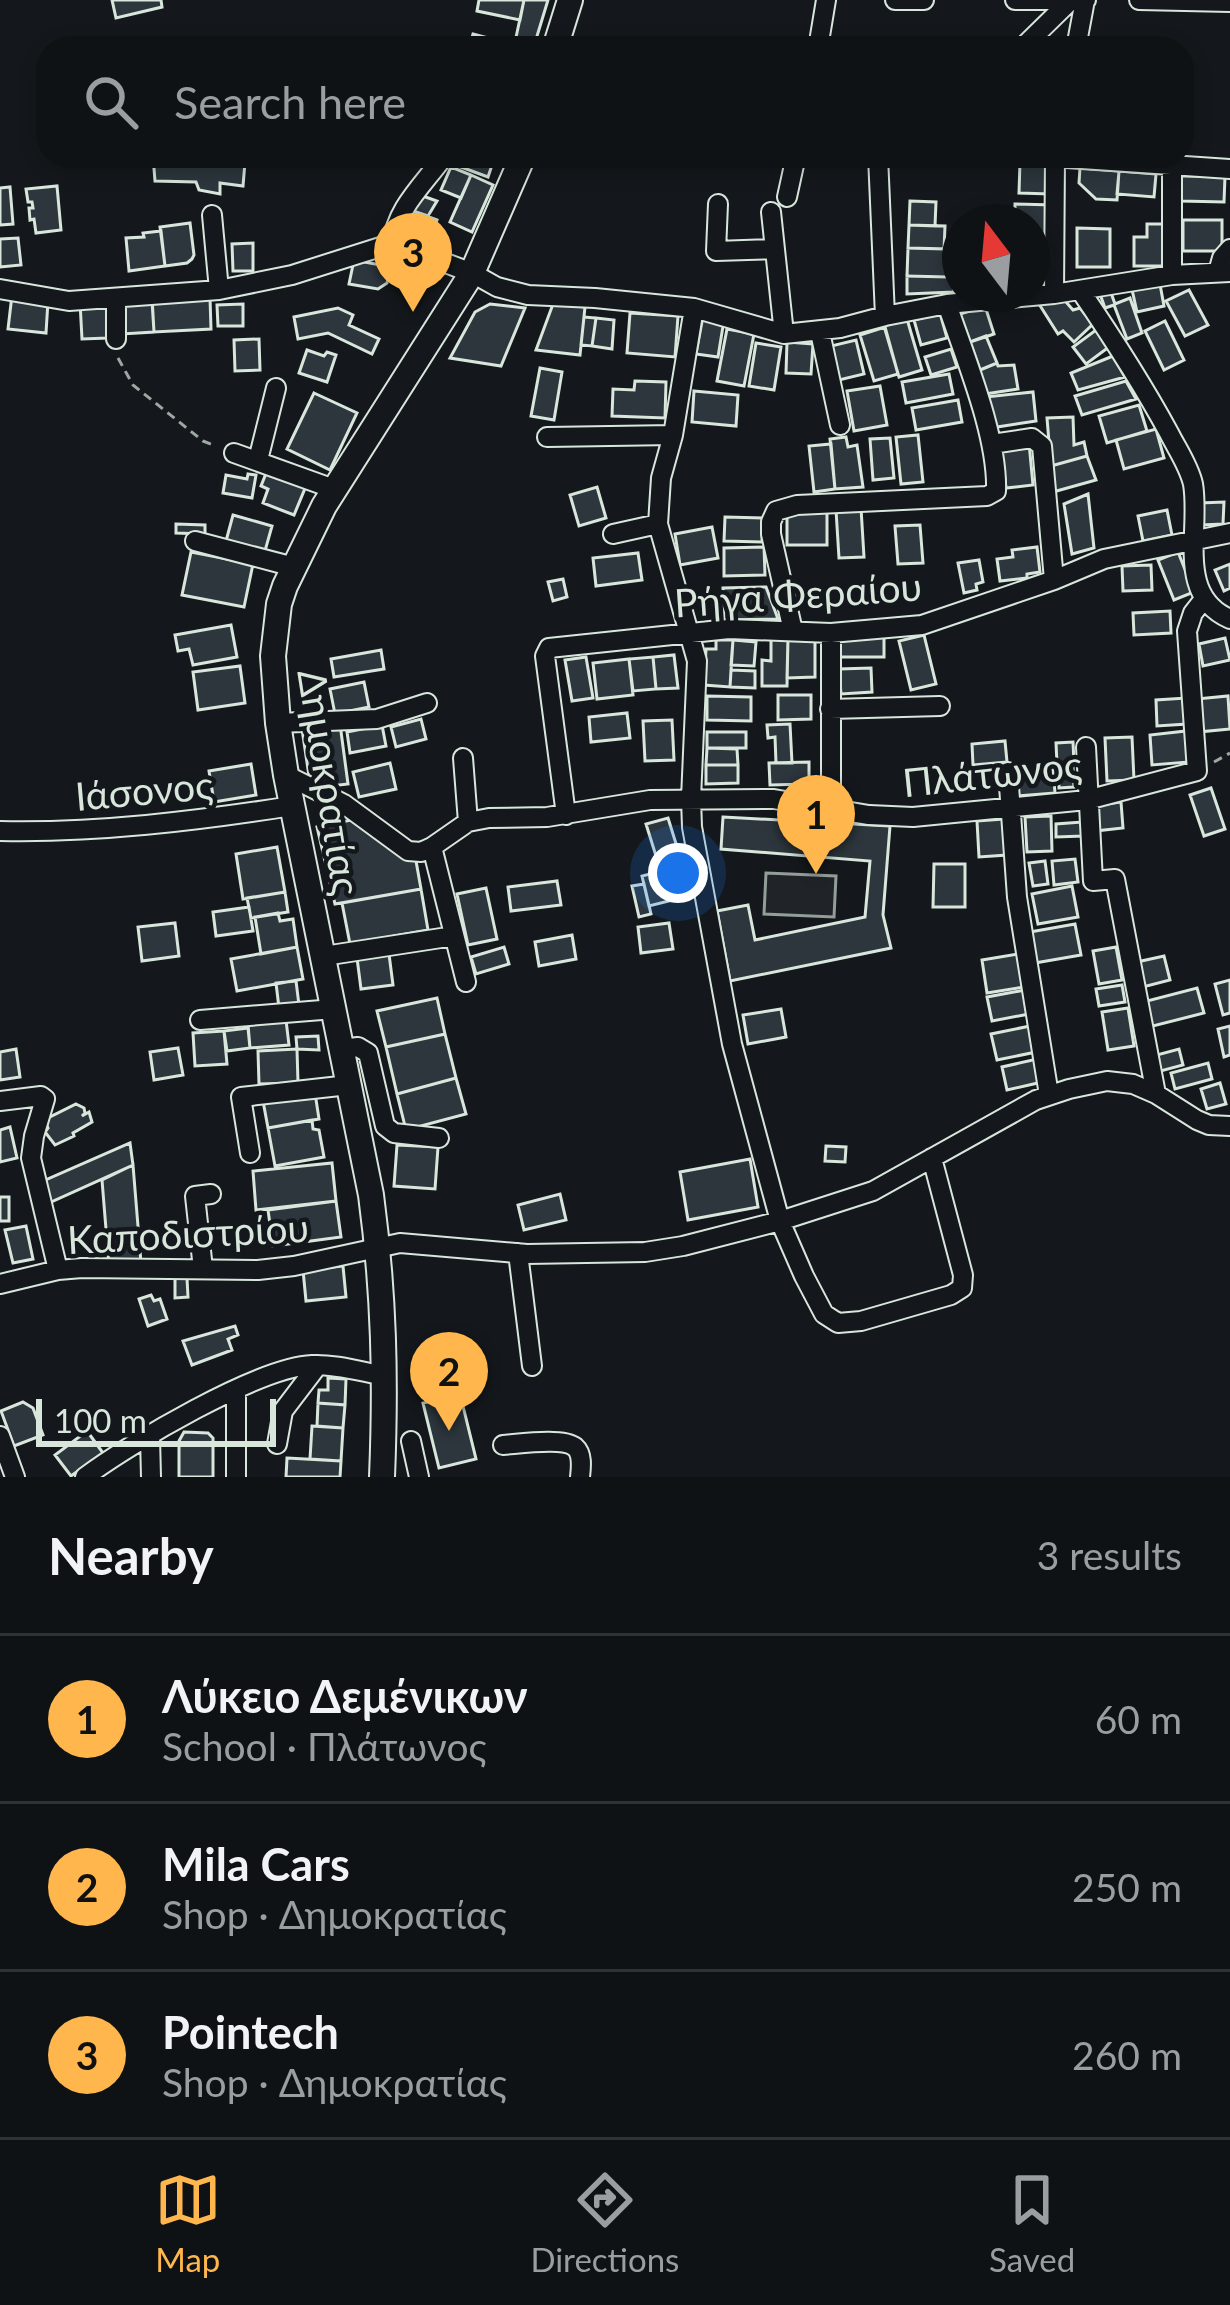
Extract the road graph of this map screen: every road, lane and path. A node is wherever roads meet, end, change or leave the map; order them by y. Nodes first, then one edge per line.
1 (570, 0) edge
2 (826, 0) edge
3 (895, 0) edge
4 (919, 0) edge
5 (1015, 0) edge
6 (1085, 0) edge
7 (1139, 0) edge
8 (1070, 1) edge
9 (1230, 2) edge
10 (559, 36) edge
11 (820, 36) edge
12 (1034, 36) edge
13 (1078, 36) edge
14 (1194, 167) edge
15 (435, 168) edge
16 (519, 168) edge
17 (793, 168) edge
18 (879, 168) edge
19 (1054, 168) edge
20 (1172, 168) edge
21 (1230, 169) edge
22 (787, 197) dead end
23 (718, 204) dead end
24 (771, 212) dead end
25 (212, 215) dead end
26 (393, 243) junction
27 (775, 249) junction
28 (1230, 249) edge
29 (1224, 272) edge
30 (472, 273) junction
31 (1172, 275) junction
32 (0, 289) edge
33 (219, 290) junction
34 (1081, 290) junction
35 (1050, 293) edge
36 (1054, 293) junction
37 (116, 298) junction
38 (942, 305) edge
39 (694, 308) junction
40 (950, 312) edge
41 (885, 316) junction
42 (820, 332) junction
43 (784, 334) junction
44 (116, 339) joint
45 (276, 388) dead end
46 (840, 425) dead end
47 (673, 435) junction
48 (547, 437) dead end
49 (992, 444) junction
50 (234, 453) joint
51 (257, 460) junction
52 (334, 489) junction
53 (658, 524) junction
54 (1230, 532) edge
55 (614, 535) dead end
56 (195, 542) dead end
57 (1193, 542) junction
58 (294, 567) junction
59 (1054, 580) junction
60 (1204, 599) junction
61 (1230, 619) edge
62 (793, 631) junction
63 (691, 633) junction
64 (831, 633) junction
65 (427, 703) dead end
66 (940, 706) dead end
67 (830, 709) junction
68 (278, 723) junction
69 (1086, 747) dead end
70 (463, 758) dead end
71 (1008, 772) dead end
72 (286, 775) junction
73 (691, 799) junction
74 (1087, 800) junction
75 (292, 806) junction
76 (1012, 806) junction
77 (831, 808) junction
78 (566, 814) junction
79 (468, 822) junction
80 (0, 831) edge
81 (433, 847) junction
82 (454, 937) junction
83 (324, 956) junction
84 (466, 982) dead end
85 (334, 1009) junction
86 (200, 1020) dead end
87 (342, 1048) junction
88 (349, 1085) junction
89 (1156, 1094) junction
90 (1049, 1095) junction
91 (0, 1101) edge
92 (382, 1111) junction
93 (356, 1117) junction
94 (1230, 1126) edge
95 (439, 1138) dead end
96 (250, 1153) dead end
97 (932, 1158) junction
98 (211, 1194) dead end
99 (780, 1221) junction
100 (379, 1248) junction
101 (518, 1252) junction
102 (203, 1269) junction
103 (58, 1270) junction
104 (0, 1284) edge
105 (318, 1365) junction
106 (532, 1366) dead end
107 (386, 1376) junction
108 (236, 1391) junction
109 (0, 1436) edge
110 (150, 1437) junction
111 (411, 1441) dead end
112 (277, 1444) dead end
113 (502, 1445) dead end
114 (15, 1477) edge
115 (85, 1477) edge
116 (151, 1477) edge
117 (236, 1477) edge
118 (382, 1477) edge
119 (419, 1477) edge
120 (580, 1477) edge

1 - 10 main road
2 - 11 street
3 - 4 street
5 - 8 street
6 - 8 street
6 - 13 street
7 - 9 street
8 - 12 street
14 - 21 street
15 - 26 street
16 - 30 main road, Δημοκρατίας
17 - 22 street
18 - 41 street
19 - 36 street
20 - 31 street
23 - 27 street
24 - 27 street
25 - 33 street
26 - 30 street
26 - 33 street
27 - 43 street
28 - 29 street
29 - 31 street
30 - 39 street
30 - 52 main road, Δημοκρατίας
31 - 34 street
32 - 37 street
33 - 37 street
34 - 36 street
34 - 57 street
35 - 36 street
37 - 44 street
38 - 41 street
39 - 43 street
39 - 47 street
40 - 49 street
41 - 42 street
42 - 43 street
42 - 46 street
44 - 50 path
45 - 51 street
47 - 48 street
47 - 53 street
49 - 59 street
49 - 62 street
50 - 51 street
51 - 52 street
52 - 58 main road, Δημοκρατίας
53 - 55 street
53 - 63 street
54 - 57 street, Ρήγα Φεραίου
56 - 58 street
57 - 59 street, Ρήγα Φεραίου
57 - 60 street
58 - 68 main road, Δημοκρατίας
59 - 64 street, Ρήγα Φεραίου
60 - 61 street
60 - 74 street, Πλάτωνος
62 - 63 street, Ρήγα Φεραίου
62 - 64 street, Ρήγα Φεραίου
63 - 73 street
63 - 78 street, Ρήγα Φεραίου
64 - 67 street
65 - 68 street
66 - 67 street
67 - 77 street
68 - 72 main road, Δημοκρατίας
69 - 74 street
70 - 79 street
71 - 76 street
72 - 75 main road, Δημοκρατίας
72 - 81 street
73 - 77 street, Πλάτωνος
73 - 78 street, Πλάτωνος
73 - 99 street
74 - 76 street, Πλάτωνος
74 - 89 street
75 - 80 street, Ιάσονος
75 - 83 main road, Δημοκρατίας
76 - 77 street, Πλάτωνος
76 - 90 street
78 - 79 street, Πλάτωνος
79 - 81 street, Πλάτωνος
81 - 82 street
82 - 83 street
82 - 84 street
83 - 85 main road, Δημοκρατίας
85 - 86 street
85 - 87 main road, Δημοκρατίας
87 - 88 main road, Δημοκρατίας
87 - 92 street
88 - 93 main road, Δημοκρατίας
88 - 96 street
89 - 90 street, Καποδιστρίου
89 - 94 street, Καποδιστρίου
90 - 97 street, Καποδιστρίου
91 - 103 street
92 - 93 street
92 - 95 street
93 - 100 main road, Δημοκρατίας
97 - 99 street, Καποδιστρίου
97 - 99 street
98 - 102 street
99 - 101 street, Καποδιστρίου
100 - 101 street, Καποδιστρίου
100 - 102 street, Καποδιστρίου
100 - 107 main road, Δημοκρατίας
101 - 106 street
102 - 103 street, Καποδιστρίου
103 - 104 street, Καποδιστρίου
105 - 107 street
105 - 108 street
105 - 112 street
107 - 118 main road, Δημοκρατίας
108 - 110 street
108 - 117 street
109 - 114 street
110 - 115 street
110 - 116 street
111 - 119 street
113 - 120 street

